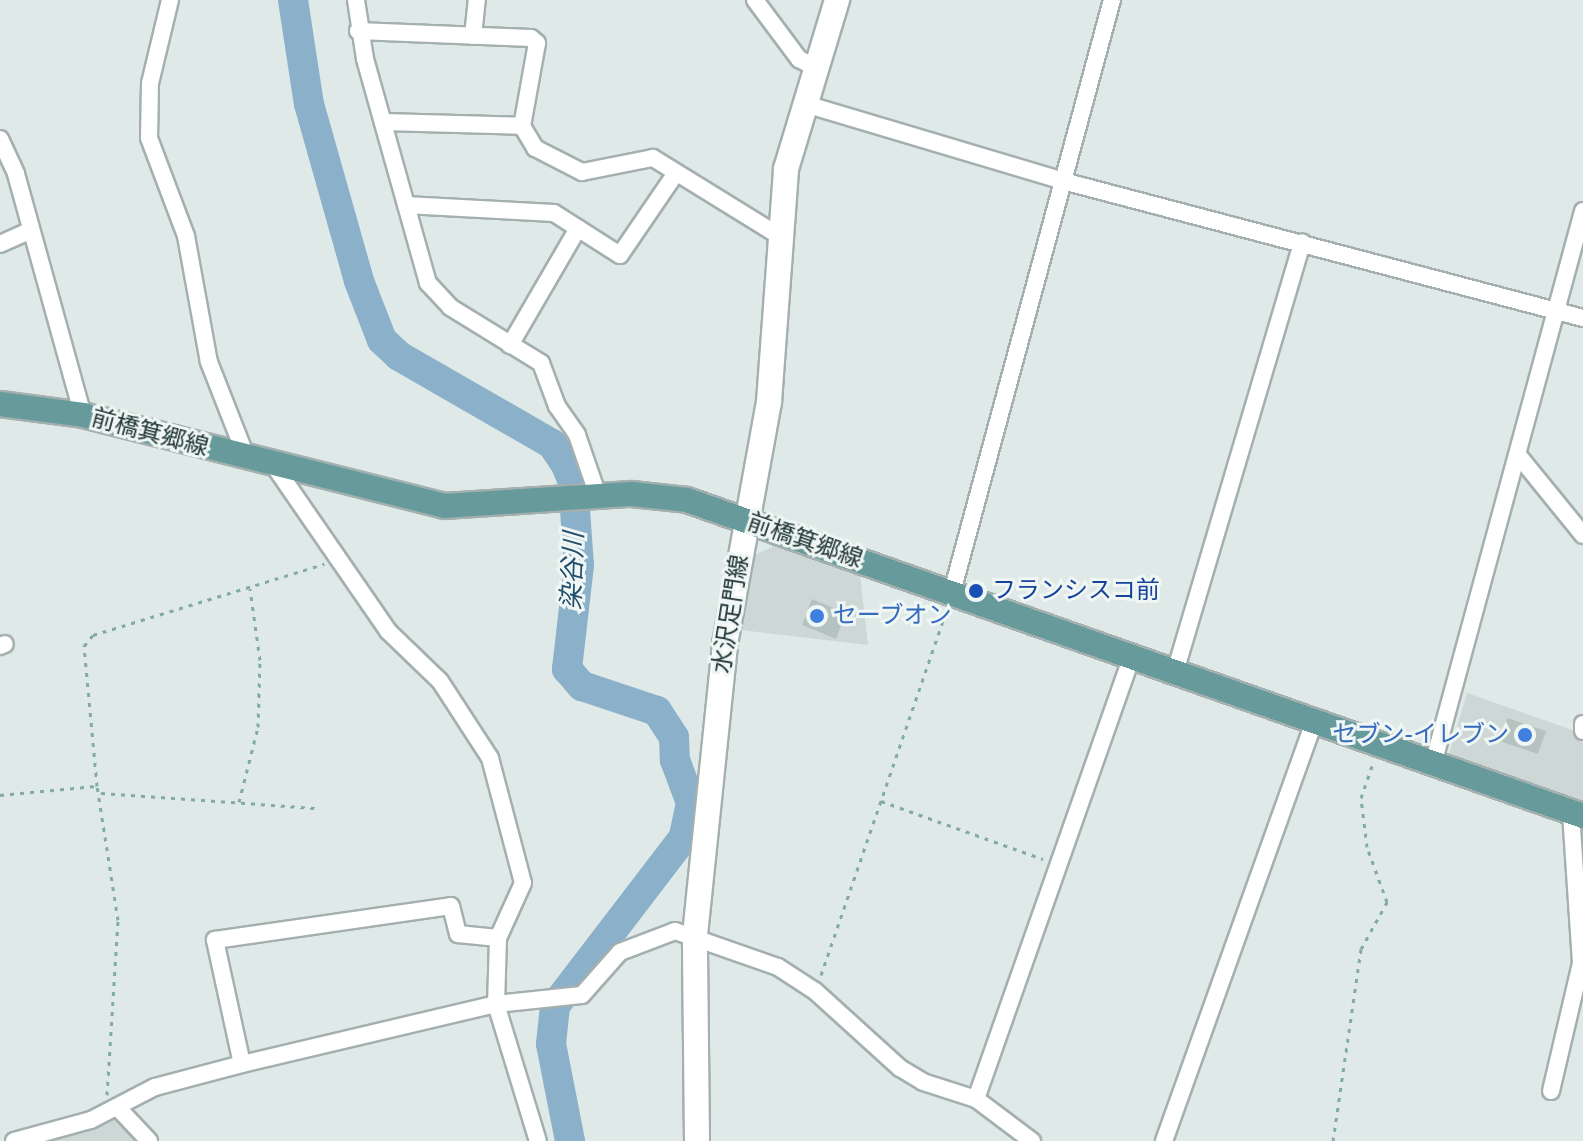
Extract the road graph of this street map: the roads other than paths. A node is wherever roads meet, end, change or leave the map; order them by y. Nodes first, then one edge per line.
1 (170, 0) edge
2 (356, 0) edge
3 (477, 0) edge
4 (755, 0) edge
5 (837, 0) edge
6 (1112, 0) edge
7 (358, 31) junction
8 (473, 36) junction
9 (815, 67) junction
10 (802, 103) junction
11 (383, 122) junction
12 (522, 126) junction
13 (0, 139) edge
14 (676, 173) junction
15 (1063, 181) junction
16 (406, 205) junction
17 (1583, 211) edge
18 (578, 228) junction
19 (31, 230) junction
20 (781, 237) junction
21 (1302, 242) junction
22 (0, 244) edge
23 (1556, 309) junction
24 (1583, 318) edge
25 (510, 345) junction
26 (0, 404) edge
27 (83, 415) junction
28 (1518, 455) junction
29 (247, 459) junction
30 (275, 467) junction
31 (593, 497) junction
32 (749, 521) junction
33 (1583, 535) edge
34 (952, 592) junction
35 (1132, 657) junction
36 (1175, 672) junction
37 (1314, 722) junction
38 (1583, 724) edge
39 (1583, 731) edge
40 (1433, 764) junction
41 (1577, 814) edge
42 (695, 935) junction
43 (498, 938) junction
44 (496, 1004) junction
45 (242, 1064) junction
46 (1551, 1091) dead end
47 (976, 1099) junction
48 (119, 1109) junction
49 (14, 1141) edge
50 (149, 1141) edge
51 (538, 1141) edge
52 (697, 1141) edge
53 (1032, 1141) edge
54 (1164, 1141) edge

1 - 29 street
2 - 7 street
3 - 8 street
4 - 9 street
5 - 9 main road, 水沢足門線
6 - 15 street
7 - 8 street
7 - 11 street
8 - 12 street
9 - 10 main road, 水沢足門線
10 - 15 street
10 - 20 main road, 水沢足門線
11 - 12 street
11 - 16 street
12 - 14 street
13 - 19 street
14 - 18 street
14 - 20 street
15 - 21 street
15 - 34 street
16 - 18 street
16 - 25 street
17 - 23 street
18 - 25 street
19 - 22 street
19 - 27 street
20 - 32 main road, 水沢足門線
21 - 23 street
21 - 36 street
23 - 24 street
23 - 28 street
25 - 31 street
26 - 27 main road, 前橋箕郷線
27 - 29 main road, 前橋箕郷線
28 - 33 street
28 - 40 street
29 - 30 main road, 前橋箕郷線
30 - 31 main road, 前橋箕郷線
30 - 43 street
31 - 32 main road, 前橋箕郷線
32 - 34 main road, 前橋箕郷線
32 - 42 main road, 水沢足門線
34 - 35 main road, 前橋箕郷線
35 - 36 main road, 前橋箕郷線
35 - 47 street
36 - 37 main road, 前橋箕郷線
37 - 40 main road, 前橋箕郷線
37 - 54 street
38 - 39 street
40 - 41 main road, 前橋箕郷線
41 - 46 street
42 - 44 street
42 - 47 street
42 - 52 main road, 水沢足門線
43 - 44 street
43 - 45 street
44 - 45 street
44 - 51 street
45 - 48 street
47 - 53 street
48 - 49 street
48 - 50 street

